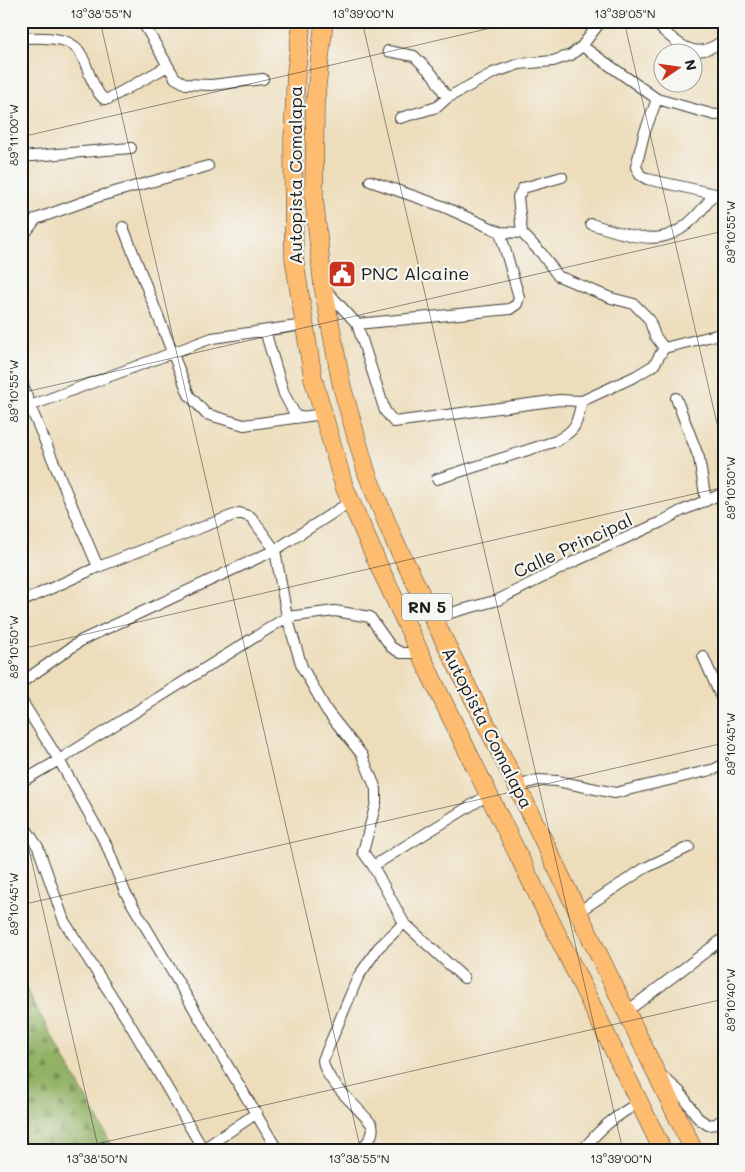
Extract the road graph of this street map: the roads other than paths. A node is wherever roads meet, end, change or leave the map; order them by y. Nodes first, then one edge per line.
1 (142, 21) edge
2 (302, 21) edge
3 (324, 21) edge
4 (601, 21) edge
5 (656, 21) edge
6 (21, 38) edge
7 (724, 40) edge
8 (582, 46) junction
9 (388, 51) dead end
10 (168, 66) junction
11 (263, 79) dead end
12 (447, 98) junction
13 (657, 99) junction
14 (724, 114) edge
15 (400, 118) dead end
16 (131, 148) dead end
17 (21, 157) edge
18 (208, 166) dead end
19 (562, 177) dead end
20 (370, 181) dead end
21 (719, 195) edge
22 (592, 224) dead end
23 (123, 227) dead end
24 (500, 232) junction
25 (522, 233) junction
26 (21, 239) edge
27 (323, 286) junction
28 (357, 324) junction
29 (304, 325) junction
30 (265, 331) junction
31 (724, 333) edge
32 (664, 348) junction
33 (172, 354) junction
34 (21, 380) edge
35 (676, 398) dead end
36 (582, 401) junction
37 (30, 406) junction
38 (323, 414) junction
39 (297, 418) junction
40 (437, 480) dead end
41 (724, 493) edge
42 (706, 501) junction
43 (350, 502) junction
44 (276, 550) junction
45 (98, 567) junction
46 (21, 602) edge
47 (287, 617) junction
48 (432, 618) junction
49 (420, 653) junction
50 (703, 656) dead end
51 (21, 684) edge
52 (21, 700) edge
53 (724, 704) edge
54 (59, 760) junction
55 (724, 764) edge
56 (21, 782) edge
57 (517, 786) junction
58 (488, 794) junction
59 (21, 821) edge
60 (689, 847) dead end
61 (373, 866) junction
62 (578, 912) junction
63 (404, 923) junction
64 (724, 938) edge
65 (464, 978) dead end
66 (626, 1012) junction
67 (655, 1071) junction
68 (640, 1102) junction
69 (257, 1113) junction
70 (724, 1118) edge
71 (202, 1150) edge
72 (278, 1151) edge
73 (360, 1151) edge
74 (582, 1151) edge
75 (663, 1151) edge
76 (694, 1151) edge

1 - 10 street
2 - 29 highway, Autopista Comalapa / RN 5
3 - 27 highway, Autopista Comalapa / RN 5
4 - 8 street
5 - 7 street
6 - 10 street
8 - 12 street
8 - 13 street
9 - 12 street
10 - 11 street
12 - 15 street
13 - 14 street
13 - 21 street
16 - 17 street
18 - 26 street
19 - 25 street
20 - 24 street
21 - 22 street
23 - 33 street
24 - 25 street
24 - 28 street
25 - 32 street
27 - 28 street
27 - 48 highway, Autopista Comalapa / RN 5
28 - 36 street
29 - 30 street
29 - 38 highway, Autopista Comalapa / RN 5
30 - 33 street
30 - 39 street
31 - 32 street
32 - 36 street
33 - 37 street
33 - 39 street
34 - 37 street
35 - 42 street
36 - 40 street
37 - 45 street
38 - 39 street
38 - 43 highway, Autopista Comalapa / RN 5
41 - 42 street, Calle Principal
42 - 48 street, Calle Principal
43 - 44 street
43 - 49 highway, Autopista Comalapa / RN 5
44 - 45 street
44 - 47 street
44 - 51 street
45 - 46 street
47 - 49 street
47 - 54 street
47 - 61 street
48 - 57 highway, Autopista Comalapa / RN 5
49 - 58 highway, Autopista Comalapa / RN 5
50 - 53 street
52 - 54 street
54 - 56 street
54 - 69 street
55 - 57 street
57 - 62 highway, Autopista Comalapa / RN 5
58 - 61 street
58 - 68 highway, Autopista Comalapa / RN 5
59 - 71 street
60 - 62 street
61 - 63 street
62 - 66 highway, Autopista Comalapa / RN 5
63 - 65 street
63 - 73 street
64 - 66 street
66 - 67 highway, Autopista Comalapa / RN 5
67 - 70 street
67 - 76 highway, Autopista Comalapa / RN 5
68 - 74 street
68 - 75 highway, Autopista Comalapa / RN 5
69 - 71 street
69 - 72 street

